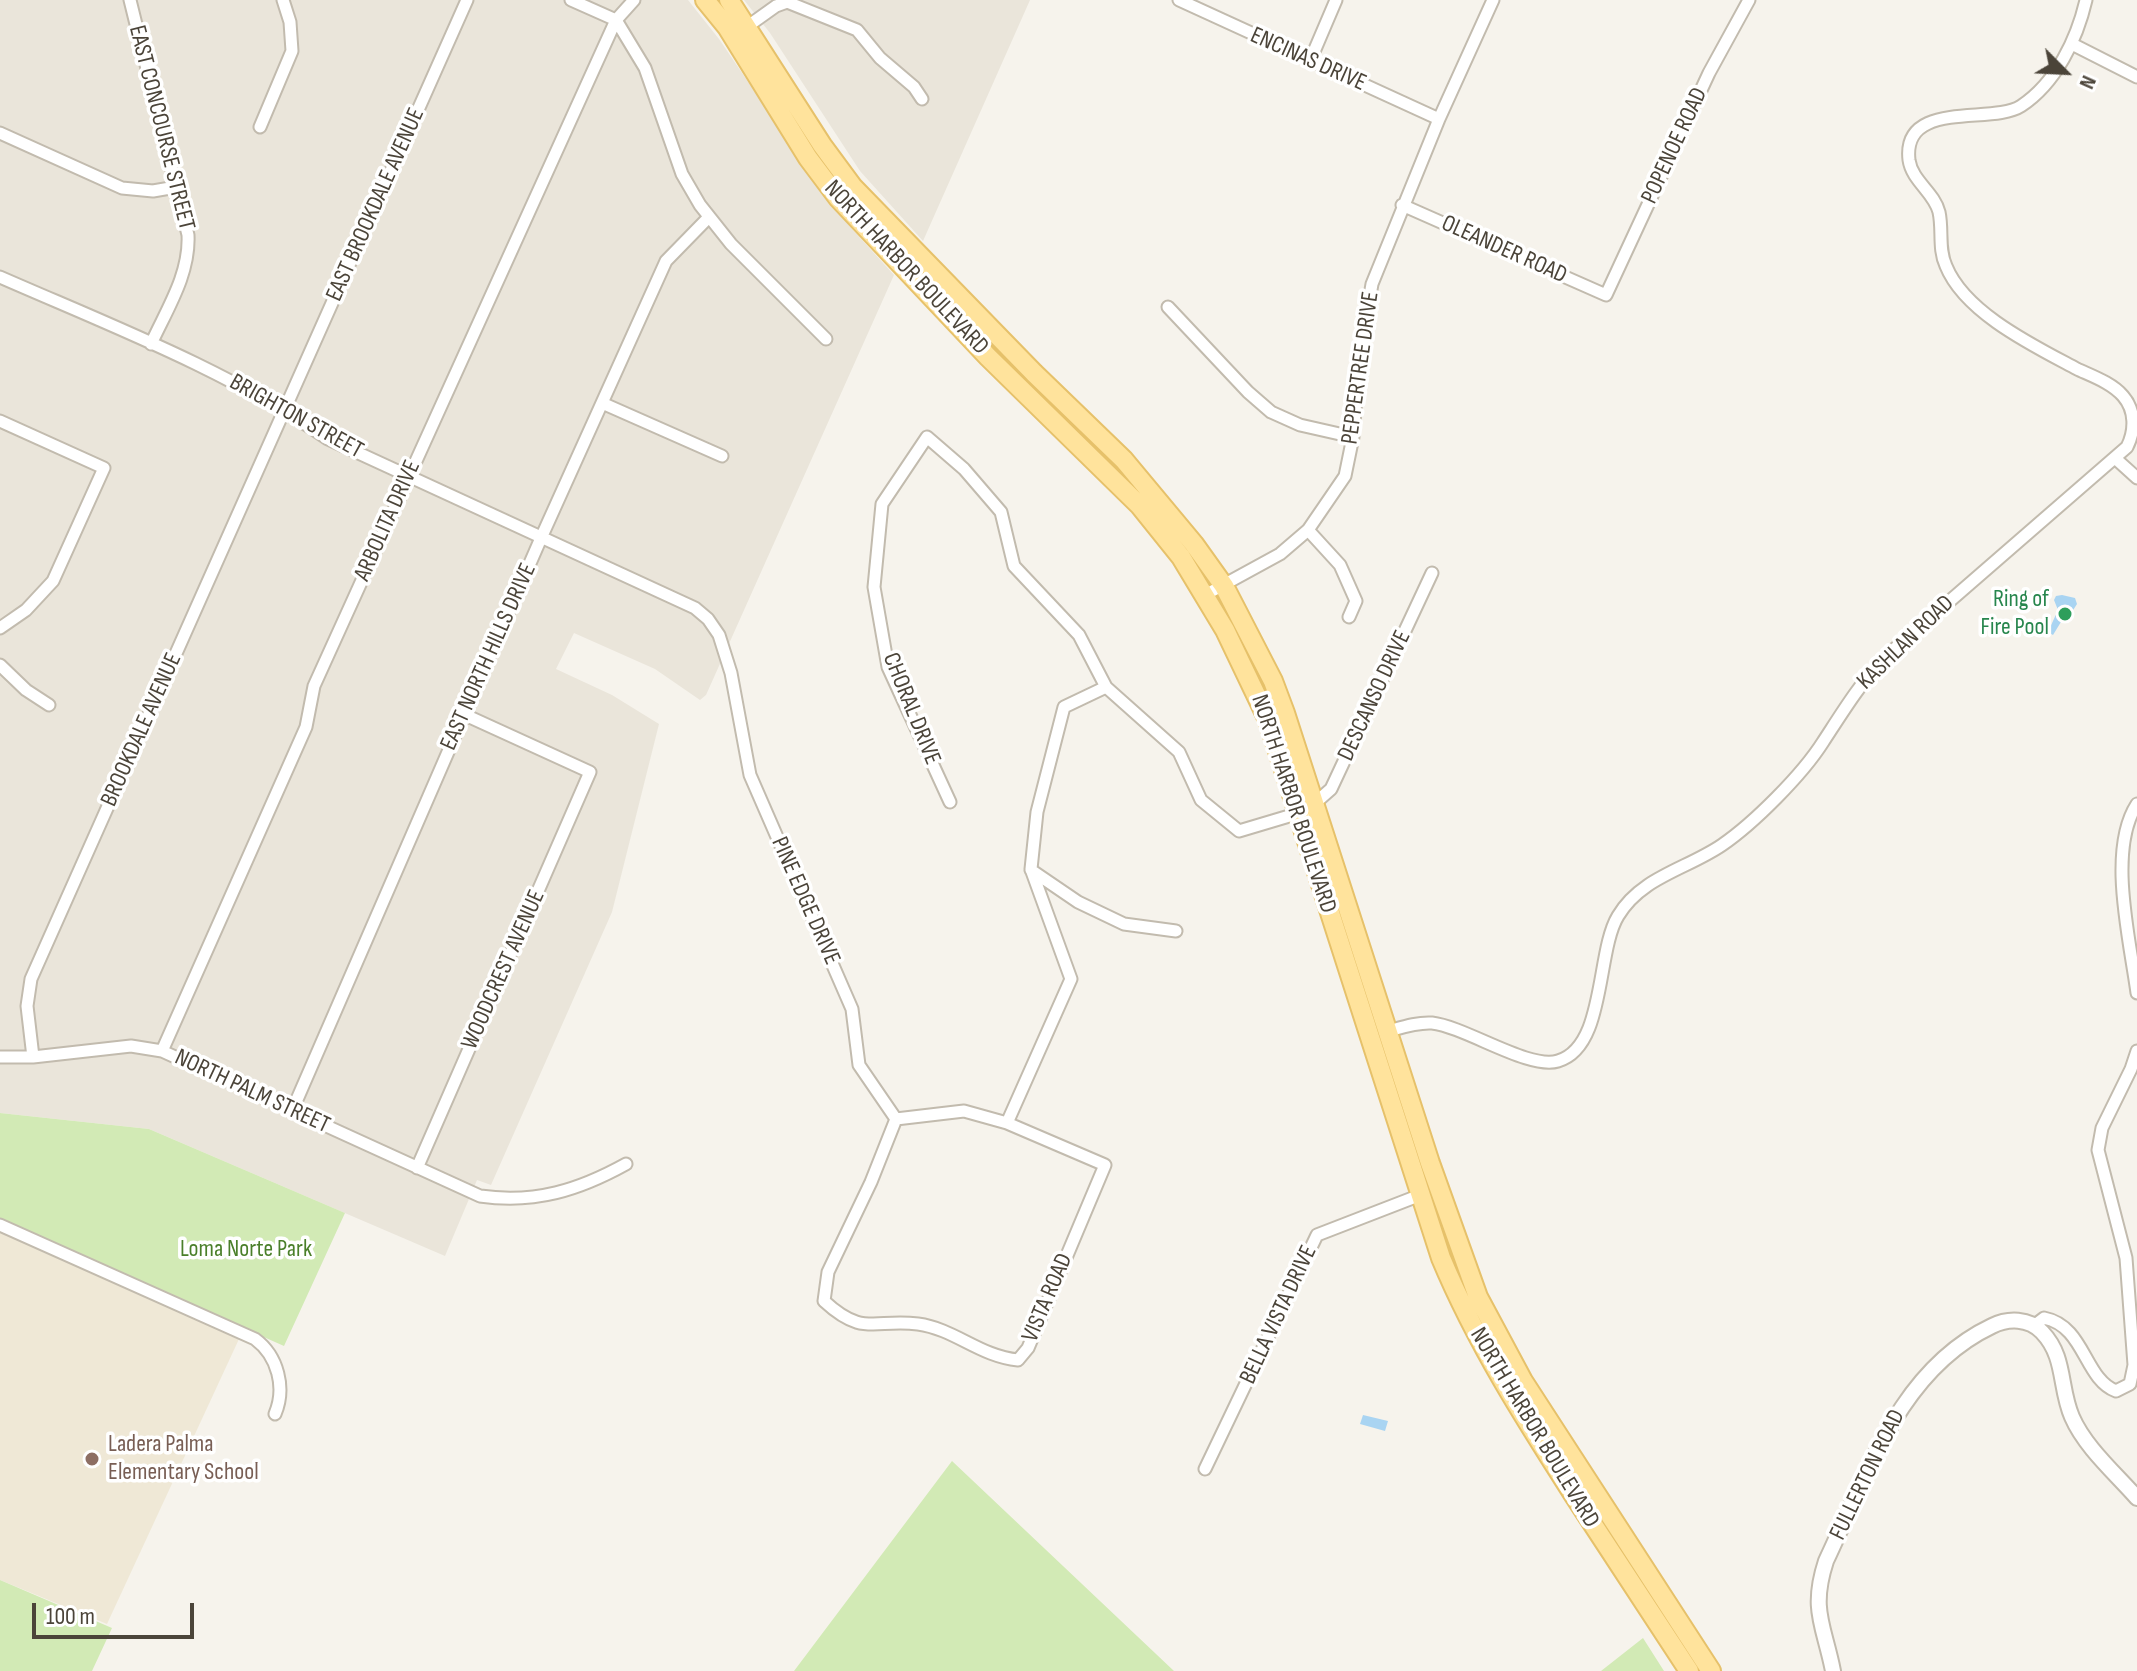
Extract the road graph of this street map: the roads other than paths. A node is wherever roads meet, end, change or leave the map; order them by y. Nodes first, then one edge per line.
1 (130, 0) edge
2 (283, 0) edge
3 (467, 0) edge
4 (571, 0) edge
5 (634, 0) edge
6 (705, 0) edge
7 (729, 0) edge
8 (1179, 0) edge
9 (1336, 0) edge
10 (1493, 0) edge
11 (1749, 0) edge
12 (2086, 0) edge
13 (616, 20) junction
14 (748, 26) junction
15 (2072, 44) junction
16 (1310, 61) junction
17 (2137, 77) edge
18 (922, 99) dead end
19 (1439, 119) junction
20 (260, 127) dead end
21 (0, 133) edge
22 (176, 187) junction
23 (1402, 205) junction
24 (708, 218) junction
25 (0, 277) edge
26 (1606, 295) joint
27 (1168, 307) dead end
28 (826, 339) dead end
29 (151, 344) junction
30 (602, 403) junction
31 (285, 410) junction
32 (0, 421) edge
33 (1353, 437) junction
34 (722, 456) dead end
35 (2116, 459) junction
36 (408, 476) junction
37 (2137, 478) edge
38 (1308, 530) junction
39 (541, 538) junction
40 (1432, 573) dead end
41 (1224, 586) junction
42 (1205, 595) junction
43 (1349, 617) dead end
44 (0, 628) edge
45 (0, 665) edge
46 (731, 673) joint
47 (1106, 687) junction
48 (49, 705) dead end
49 (463, 714) junction
50 (950, 802) dead end
51 (2137, 804) edge
52 (1306, 810) junction
53 (1031, 869) junction
54 (1176, 931) dead end
55 (2137, 993) edge
56 (1389, 1031) junction
57 (1370, 1036) junction
58 (162, 1051) junction
59 (2137, 1051) edge
60 (0, 1057) edge
61 (33, 1057) junction
62 (292, 1111) junction
63 (896, 1119) junction
64 (1007, 1123) junction
65 (626, 1164) dead end
66 (417, 1168) junction
67 (1430, 1192) junction
68 (0, 1225) edge
69 (2035, 1325) junction
70 (275, 1414) dead end
71 (1205, 1469) dead end
72 (2137, 1498) edge
73 (1689, 1671) edge
74 (1711, 1671) edge
75 (1833, 1671) edge

1 - 22 street, EAST CONCOURSE STREET
2 - 20 street
3 - 31 street, EAST BROOKDALE AVENUE
4 - 13 street
5 - 13 street, ARBOLITA DRIVE
6 - 42 main road, NORTH HARBOR BOULEVARD
7 - 14 main road, NORTH HARBOR BOULEVARD
8 - 16 street, ENCINAS DRIVE
9 - 16 street
10 - 19 street, PEPPERTREE DRIVE
11 - 26 street, POPENOE ROAD
12 - 15 street, KASHLAN ROAD
13 - 24 street
13 - 36 street, ARBOLITA DRIVE
14 - 18 street
14 - 41 main road, NORTH HARBOR BOULEVARD
15 - 17 street
15 - 35 street, KASHLAN ROAD
16 - 19 street, ENCINAS DRIVE
19 - 23 street, PEPPERTREE DRIVE
21 - 22 street
22 - 29 street, EAST CONCOURSE STREET
23 - 26 street, OLEANDER ROAD
23 - 33 street, PEPPERTREE DRIVE
24 - 28 street
24 - 30 street, EAST NORTH HILLS DRIVE
25 - 29 street, BRIGHTON STREET
27 - 33 street
29 - 31 street, BRIGHTON STREET
30 - 34 street
30 - 39 street, EAST NORTH HILLS DRIVE
31 - 36 street, BRIGHTON STREET
31 - 61 street, BROOKDALE AVENUE
32 - 44 street
33 - 38 street, PEPPERTREE DRIVE
35 - 37 street
35 - 56 street, KASHLAN ROAD
36 - 39 street, BRIGHTON STREET
36 - 58 street, ARBOLITA DRIVE
38 - 41 street, PEPPERTREE DRIVE
38 - 43 street
39 - 46 street, BRIGHTON STREET
39 - 49 street, EAST NORTH HILLS DRIVE
40 - 52 street, DESCANSO DRIVE
41 - 42 street, PEPPERTREE DRIVE
41 - 52 main road, NORTH HARBOR BOULEVARD
42 - 52 main road, NORTH HARBOR BOULEVARD
45 - 48 street
46 - 63 street, PINE EDGE DRIVE
47 - 50 street, CHORAL DRIVE
47 - 52 street
47 - 53 street
49 - 62 street, EAST NORTH HILLS DRIVE
49 - 66 street, WOODCREST AVENUE
51 - 55 street
52 - 56 main road, NORTH HARBOR BOULEVARD
52 - 57 main road, NORTH HARBOR BOULEVARD
53 - 54 street
53 - 64 street
56 - 57 street, KASHLAN ROAD
56 - 67 main road, NORTH HARBOR BOULEVARD
57 - 67 main road, NORTH HARBOR BOULEVARD
58 - 61 street, NORTH PALM STREET
58 - 62 street, NORTH PALM STREET
59 - 69 street
60 - 61 street, NORTH PALM STREET
62 - 66 street, NORTH PALM STREET
63 - 64 street, VISTA ROAD
63 - 64 street, VISTA ROAD
65 - 66 street, NORTH PALM STREET
67 - 71 street, BELLA VISTA DRIVE
67 - 73 main road, NORTH HARBOR BOULEVARD
67 - 74 main road, NORTH HARBOR BOULEVARD
68 - 70 street
69 - 72 street
69 - 75 street, FULLERTON ROAD

